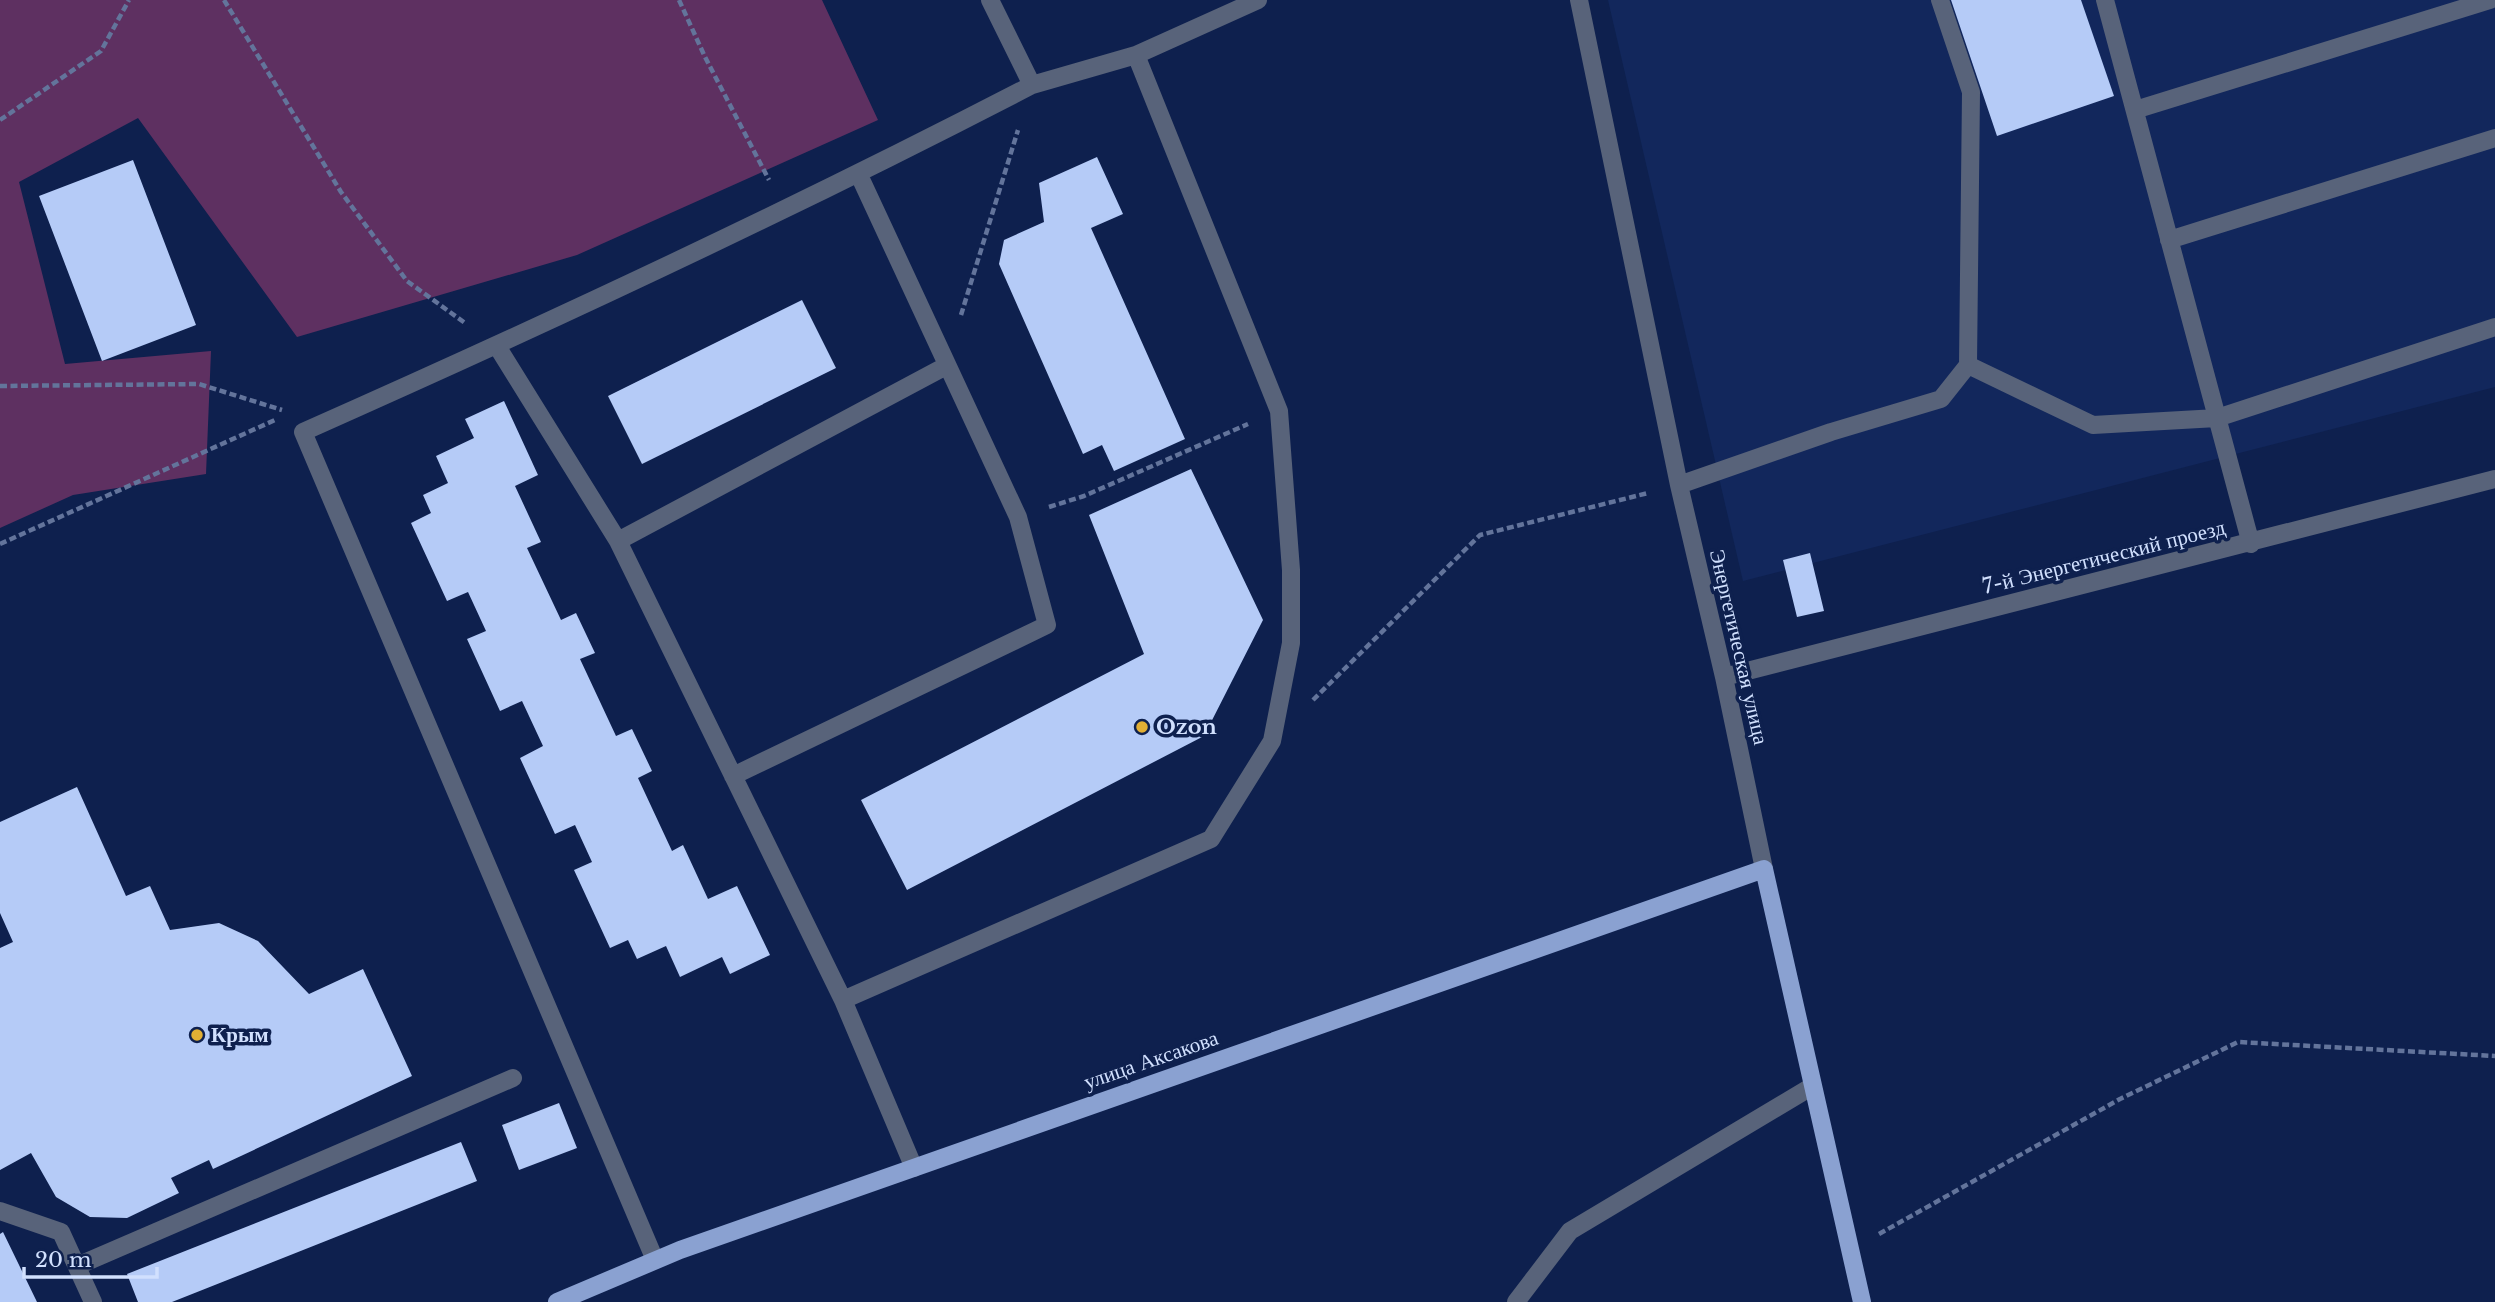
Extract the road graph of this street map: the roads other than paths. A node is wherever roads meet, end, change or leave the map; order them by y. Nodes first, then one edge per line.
1 (990, 0) edge
2 (1258, 0) edge
3 (1579, 0) edge
4 (1940, 0) edge
5 (2105, 0) edge
6 (2490, 0) edge
7 (1136, 55) junction
8 (1032, 85) junction
9 (2135, 110) junction
10 (2495, 138) edge
11 (859, 175) junction
12 (2169, 240) junction
13 (2495, 327) edge
14 (497, 346) junction
15 (1968, 365) junction
16 (946, 366) junction
17 (2217, 418) junction
18 (2495, 479) edge
19 (1679, 485) junction
20 (618, 541) junction
21 (2251, 544) junction
22 (1724, 677) junction
23 (733, 776) junction
24 (1764, 869) junction
25 (843, 1000) junction
26 (513, 1078) dead end
27 (1811, 1087) junction
28 (915, 1168) junction
29 (0, 1210) edge
30 (655, 1260) junction
31 (76, 1266) junction
32 (93, 1302) edge
33 (557, 1302) edge
34 (1516, 1302) edge
35 (1861, 1302) edge

1 - 8 street
2 - 7 street
3 - 19 street, Энергетическая улица
4 - 15 street
5 - 9 street
6 - 9 street
7 - 8 street
7 - 25 street
8 - 11 street
9 - 12 street
10 - 12 street
11 - 14 street
11 - 16 street
12 - 17 street
13 - 17 street
14 - 20 street
14 - 30 street
15 - 17 street
15 - 19 street
16 - 20 street
16 - 23 street
17 - 21 street
18 - 21 street, 7-й Энергетический проезд
19 - 22 street, Энергетическая улица
20 - 23 street
21 - 22 street, 7-й Энергетический проезд
22 - 24 street, Энергетическая улица
23 - 25 street
24 - 27 main road, Энергетическая улица
24 - 28 main road, улица Аксакова
25 - 28 street
26 - 31 street
27 - 34 street
27 - 35 main road, Энергетическая улица
28 - 30 main road, улица Аксакова
29 - 31 street
30 - 33 main road, улица Аксакова
31 - 32 street

